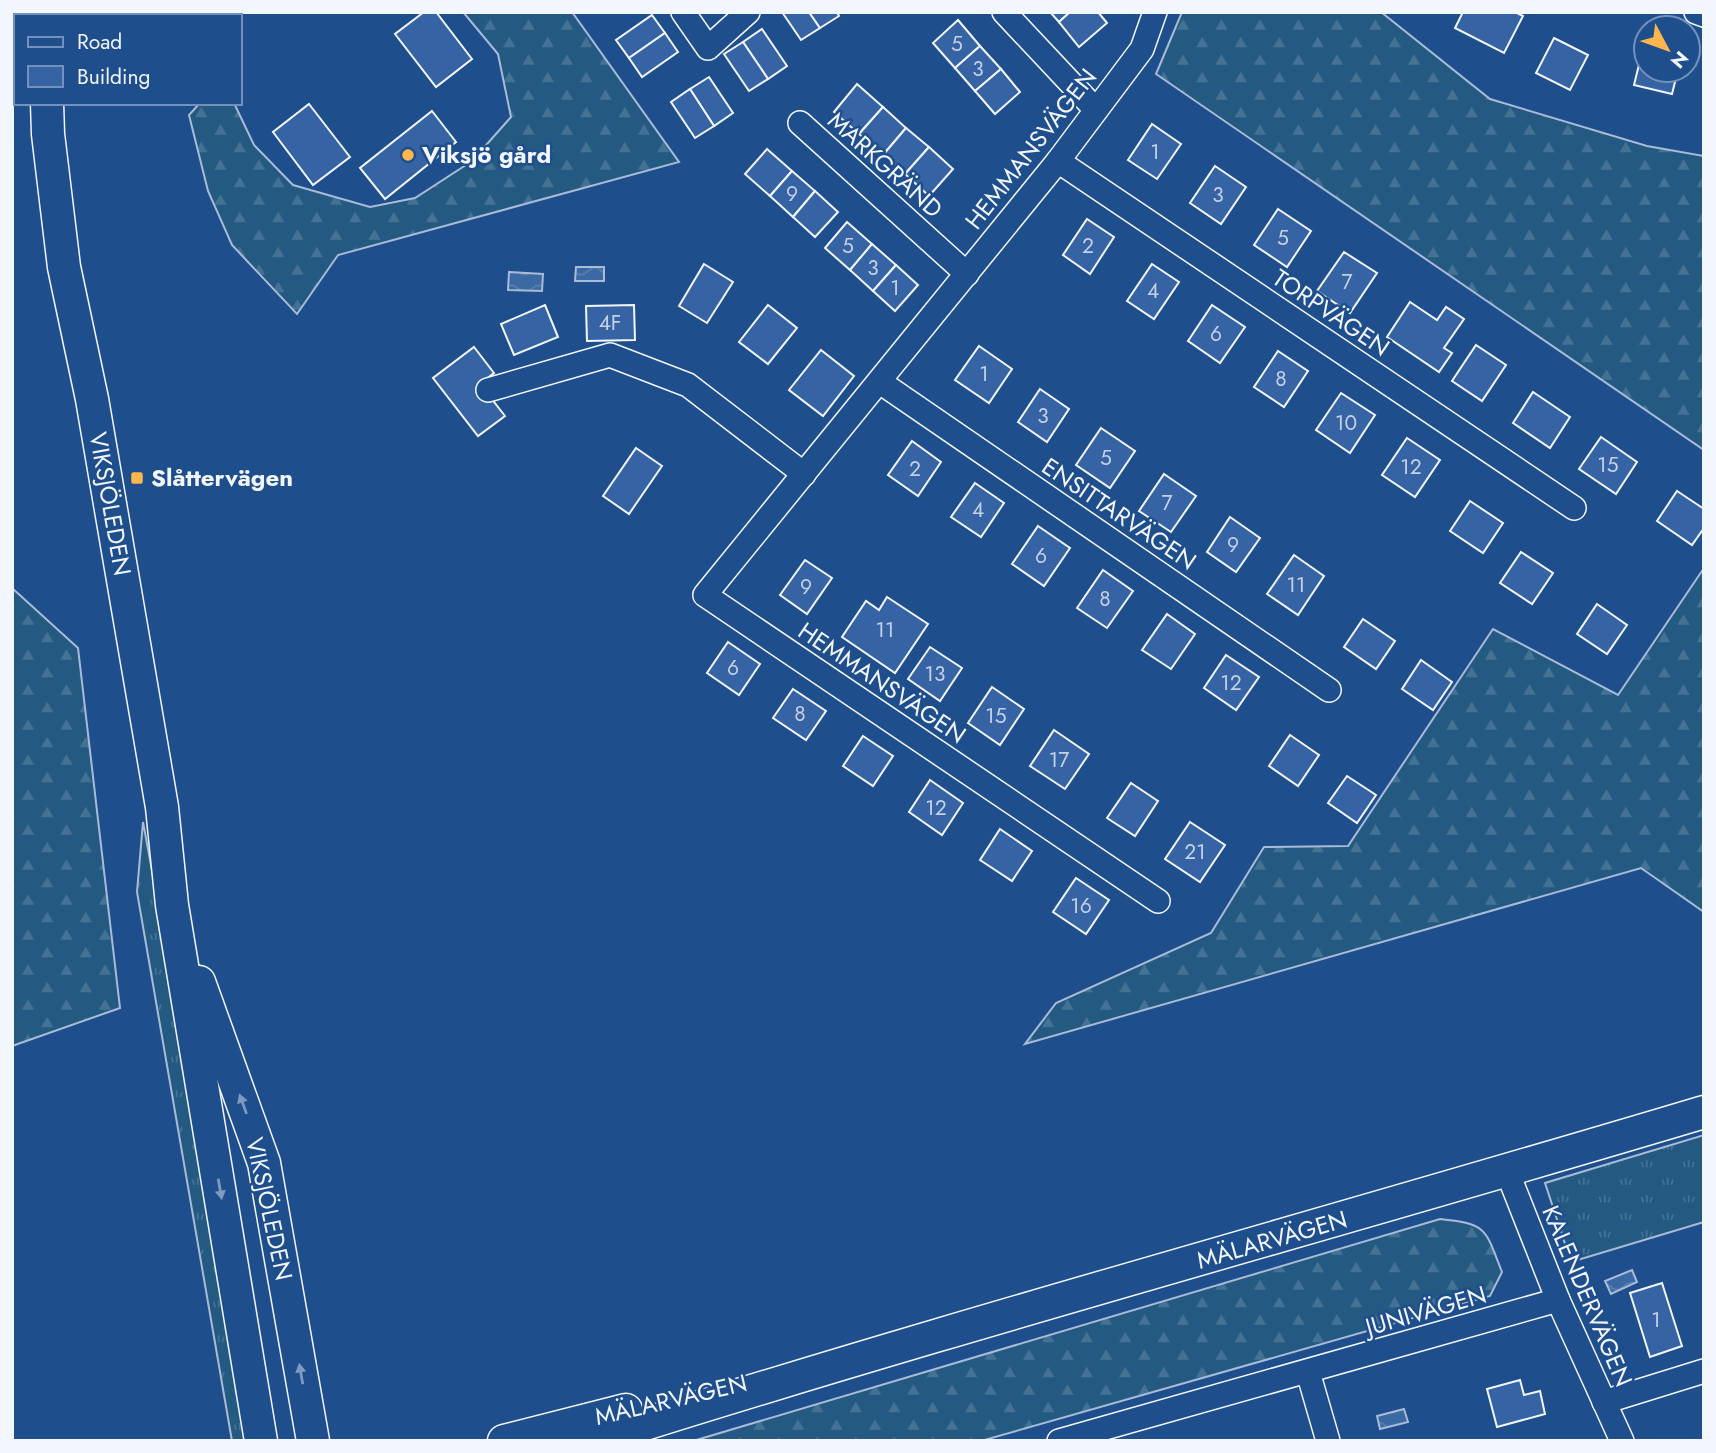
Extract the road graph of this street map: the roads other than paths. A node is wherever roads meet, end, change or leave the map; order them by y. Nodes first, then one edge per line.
1 (683, 12) edge
2 (748, 12) edge
3 (1004, 12) edge
4 (1155, 12) edge
5 (1696, 12) edge
6 (1704, 16) edge
7 (47, 105) edge
8 (1096, 110) junction
9 (800, 123) dead end
10 (1058, 161) junction
11 (967, 274) junction
12 (880, 382) junction
13 (488, 390) dead end
14 (804, 474) junction
15 (1574, 508) dead end
16 (1328, 690) dead end
17 (1158, 901) dead end
18 (172, 905) junction
19 (1704, 1112) edge
20 (1507, 1171) junction
21 (1558, 1300) junction
22 (839, 1362) junction
23 (1704, 1371) edge
24 (1308, 1372) junction
25 (1604, 1402) junction
26 (261, 1441) edge
27 (313, 1441) edge
28 (504, 1441) edge
29 (591, 1441) edge
30 (1059, 1441) edge
31 (1328, 1441) edge
32 (1622, 1441) edge

1 - 2 street
3 - 8 street
4 - 8 street, HEMMANSVÄGEN
5 - 6 street
7 - 18 main road, VIKSJÖLEDEN
8 - 10 street, HEMMANSVÄGEN
9 - 11 street, MARKGRÄND
10 - 11 street, HEMMANSVÄGEN
10 - 15 street, TORPVÄGEN
11 - 12 street, HEMMANSVÄGEN
12 - 14 street, HEMMANSVÄGEN
12 - 16 street, ENSITTARVÄGEN
13 - 14 street
14 - 17 street, HEMMANSVÄGEN
18 -> 26 main road, VIKSJÖLEDEN
27 -> 18 main road, VIKSJÖLEDEN
19 - 20 main road, MÄLARVÄGEN
20 - 21 street, KALENDERVÄGEN
20 - 22 main road, MÄLARVÄGEN
21 - 24 street, JUNIVÄGEN
21 - 25 street, KALENDERVÄGEN
22 - 28 main road, MÄLARVÄGEN
22 - 29 main road, MÄLARVÄGEN
23 - 25 street
24 - 30 street, JUNIVÄGEN
24 - 31 street
25 - 32 street, KALENDERVÄGEN

